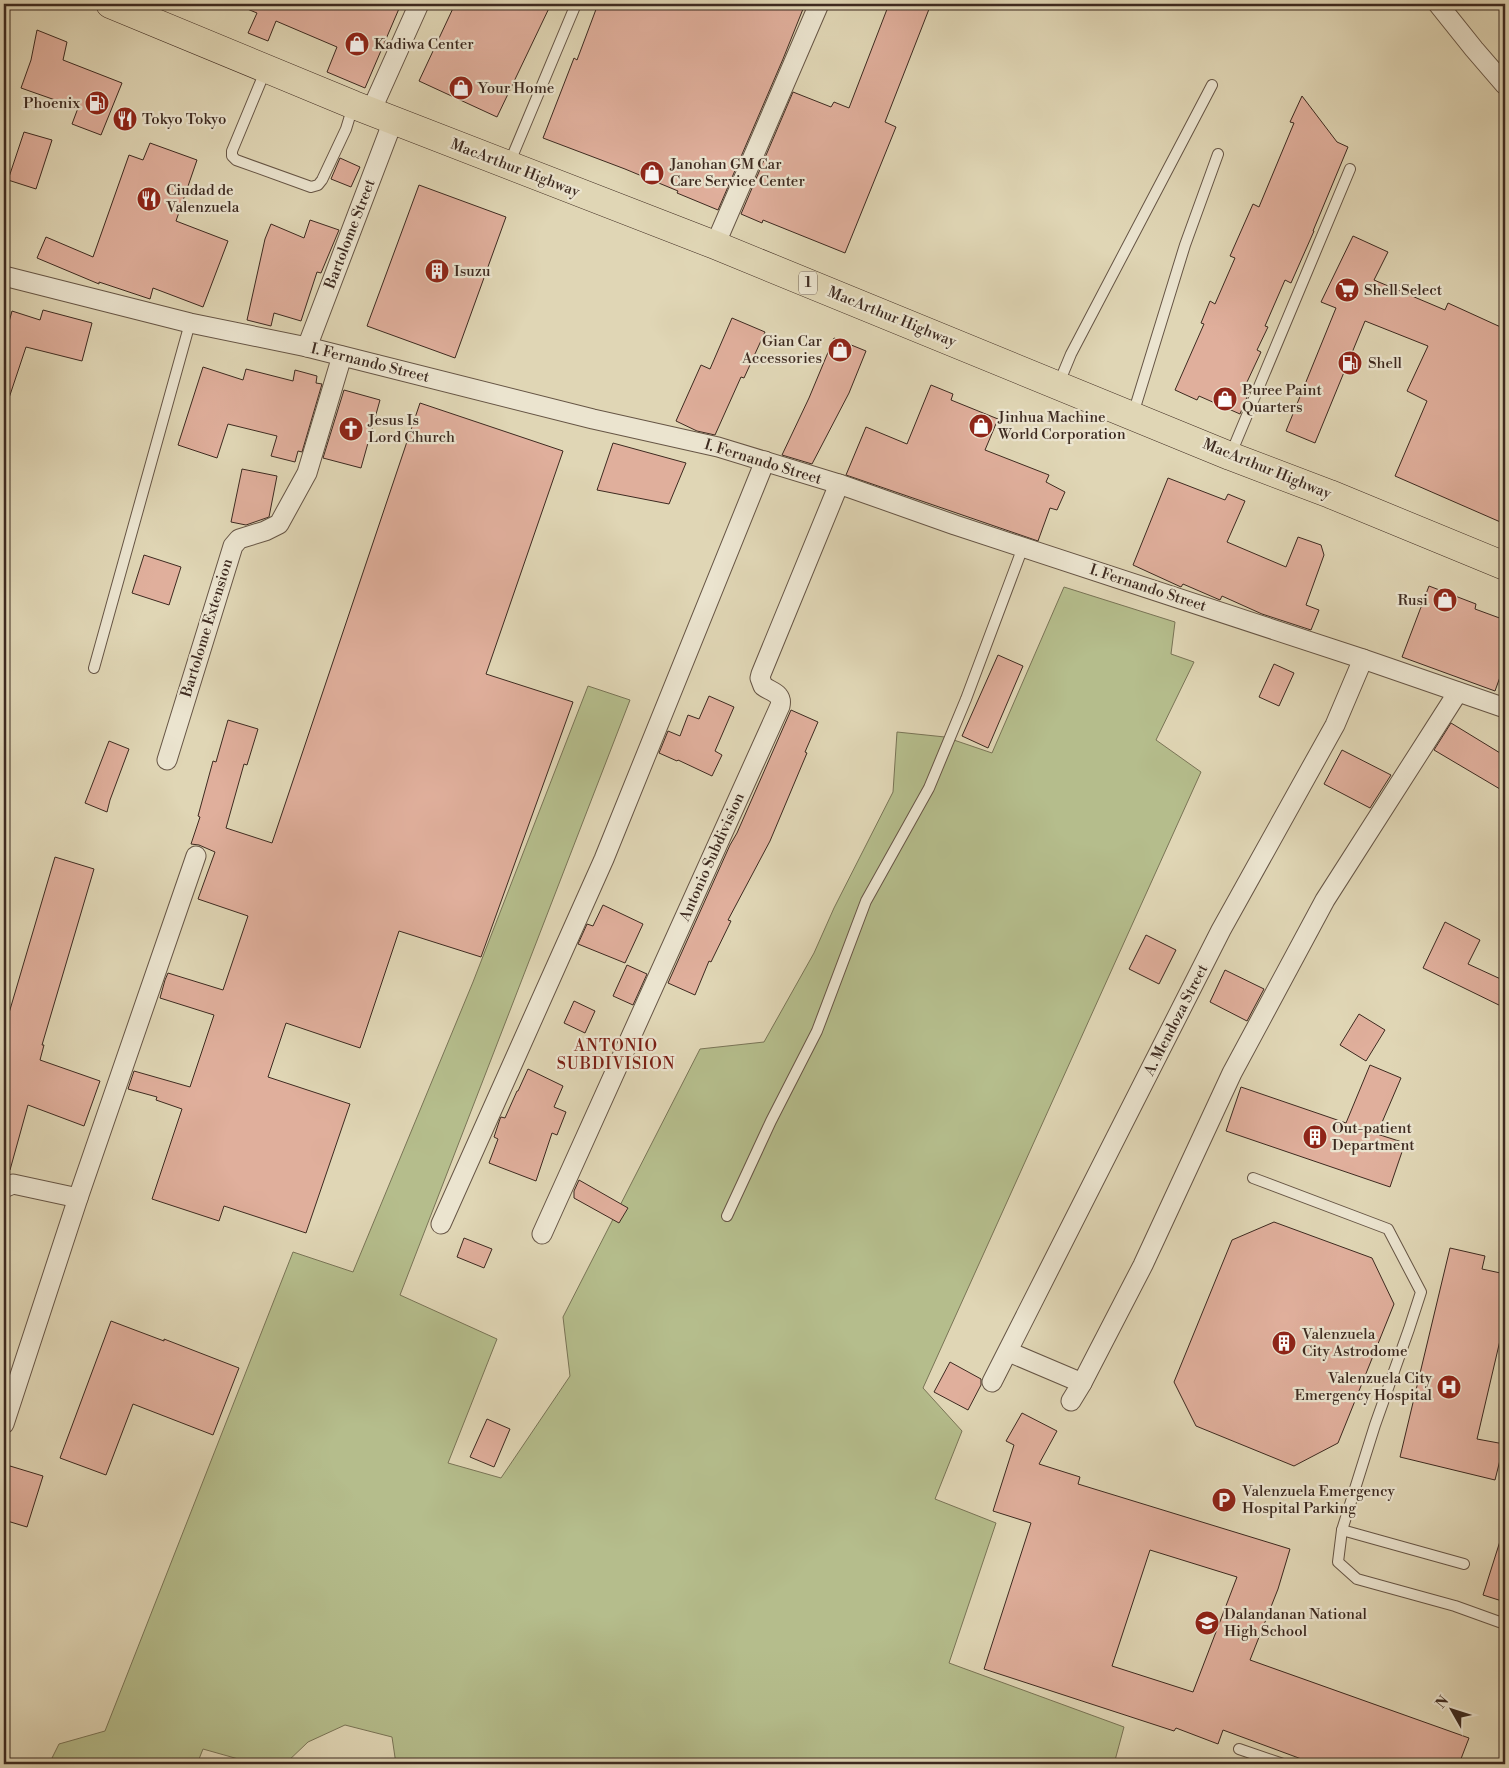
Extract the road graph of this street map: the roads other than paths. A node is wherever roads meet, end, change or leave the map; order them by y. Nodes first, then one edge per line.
1 (110, 4) edge
2 (419, 4) edge
3 (576, 4) edge
4 (819, 4) edge
5 (1438, 4) edge
6 (267, 68) junction
7 (1212, 85) dead end
8 (1505, 85) edge
9 (373, 112) junction
10 (1218, 154) dead end
11 (509, 165) junction
12 (1350, 169) dead end
13 (715, 245) junction
14 (4, 276) edge
15 (190, 323) junction
16 (307, 347) junction
17 (342, 356) junction
18 (1058, 384) junction
19 (1133, 415) junction
20 (1230, 456) junction
21 (765, 461) junction
22 (839, 484) junction
23 (1023, 547) junction
24 (1505, 566) edge
25 (1363, 659) junction
26 (94, 668) dead end
27 (1458, 692) junction
28 (1505, 708) edge
29 (167, 760) dead end
30 (196, 856) dead end
31 (1253, 1178) dead end
32 (4, 1188) edge
33 (78, 1198) junction
34 (727, 1216) dead end
35 (441, 1224) dead end
36 (542, 1234) dead end
37 (1009, 1352) junction
38 (992, 1382) dead end
39 (1082, 1383) junction
40 (1071, 1401) dead end
41 (4, 1424) edge
42 (1342, 1530) junction
43 (1464, 1564) dead end
44 (1505, 1624) edge
45 (1239, 1749) dead end
46 (1283, 1764) edge

1 - 6 highway, MacArthur Highway / 1
2 - 9 street, Bartolome Street
3 - 11 lane
4 - 13 street
5 - 8 street
6 - 9 highway, MacArthur Highway / 1
6 - 9 lane
7 - 18 lane
9 - 11 highway, MacArthur Highway / 1
9 - 16 street, Bartolome Street
10 - 19 lane
11 - 13 highway, MacArthur Highway / 1
12 - 20 lane
13 - 18 highway, MacArthur Highway / 1
14 - 15 street, I. Fernando Street
15 - 16 street, I. Fernando Street
15 - 26 lane
16 - 17 street, I. Fernando Street
17 - 21 street, I. Fernando Street
17 - 29 street, Bartolome Extension
18 - 19 highway, MacArthur Highway / 1
19 - 20 highway, MacArthur Highway / 1
20 - 24 highway, MacArthur Highway / 1
21 - 22 street, I. Fernando Street
21 - 35 street
22 - 23 street, I. Fernando Street
22 - 36 street, Antonio Subdivision
23 - 25 street, I. Fernando Street
23 - 34 lane
25 - 27 street, I. Fernando Street
25 - 37 street, A. Mendoza Street
27 - 28 street, I. Fernando Street
27 - 39 street
30 - 33 street
31 - 42 lane
32 - 33 street
33 - 41 street
37 - 38 street, A. Mendoza Street
37 - 39 street
39 - 40 street
42 - 43 lane
42 - 44 lane
45 - 46 lane

